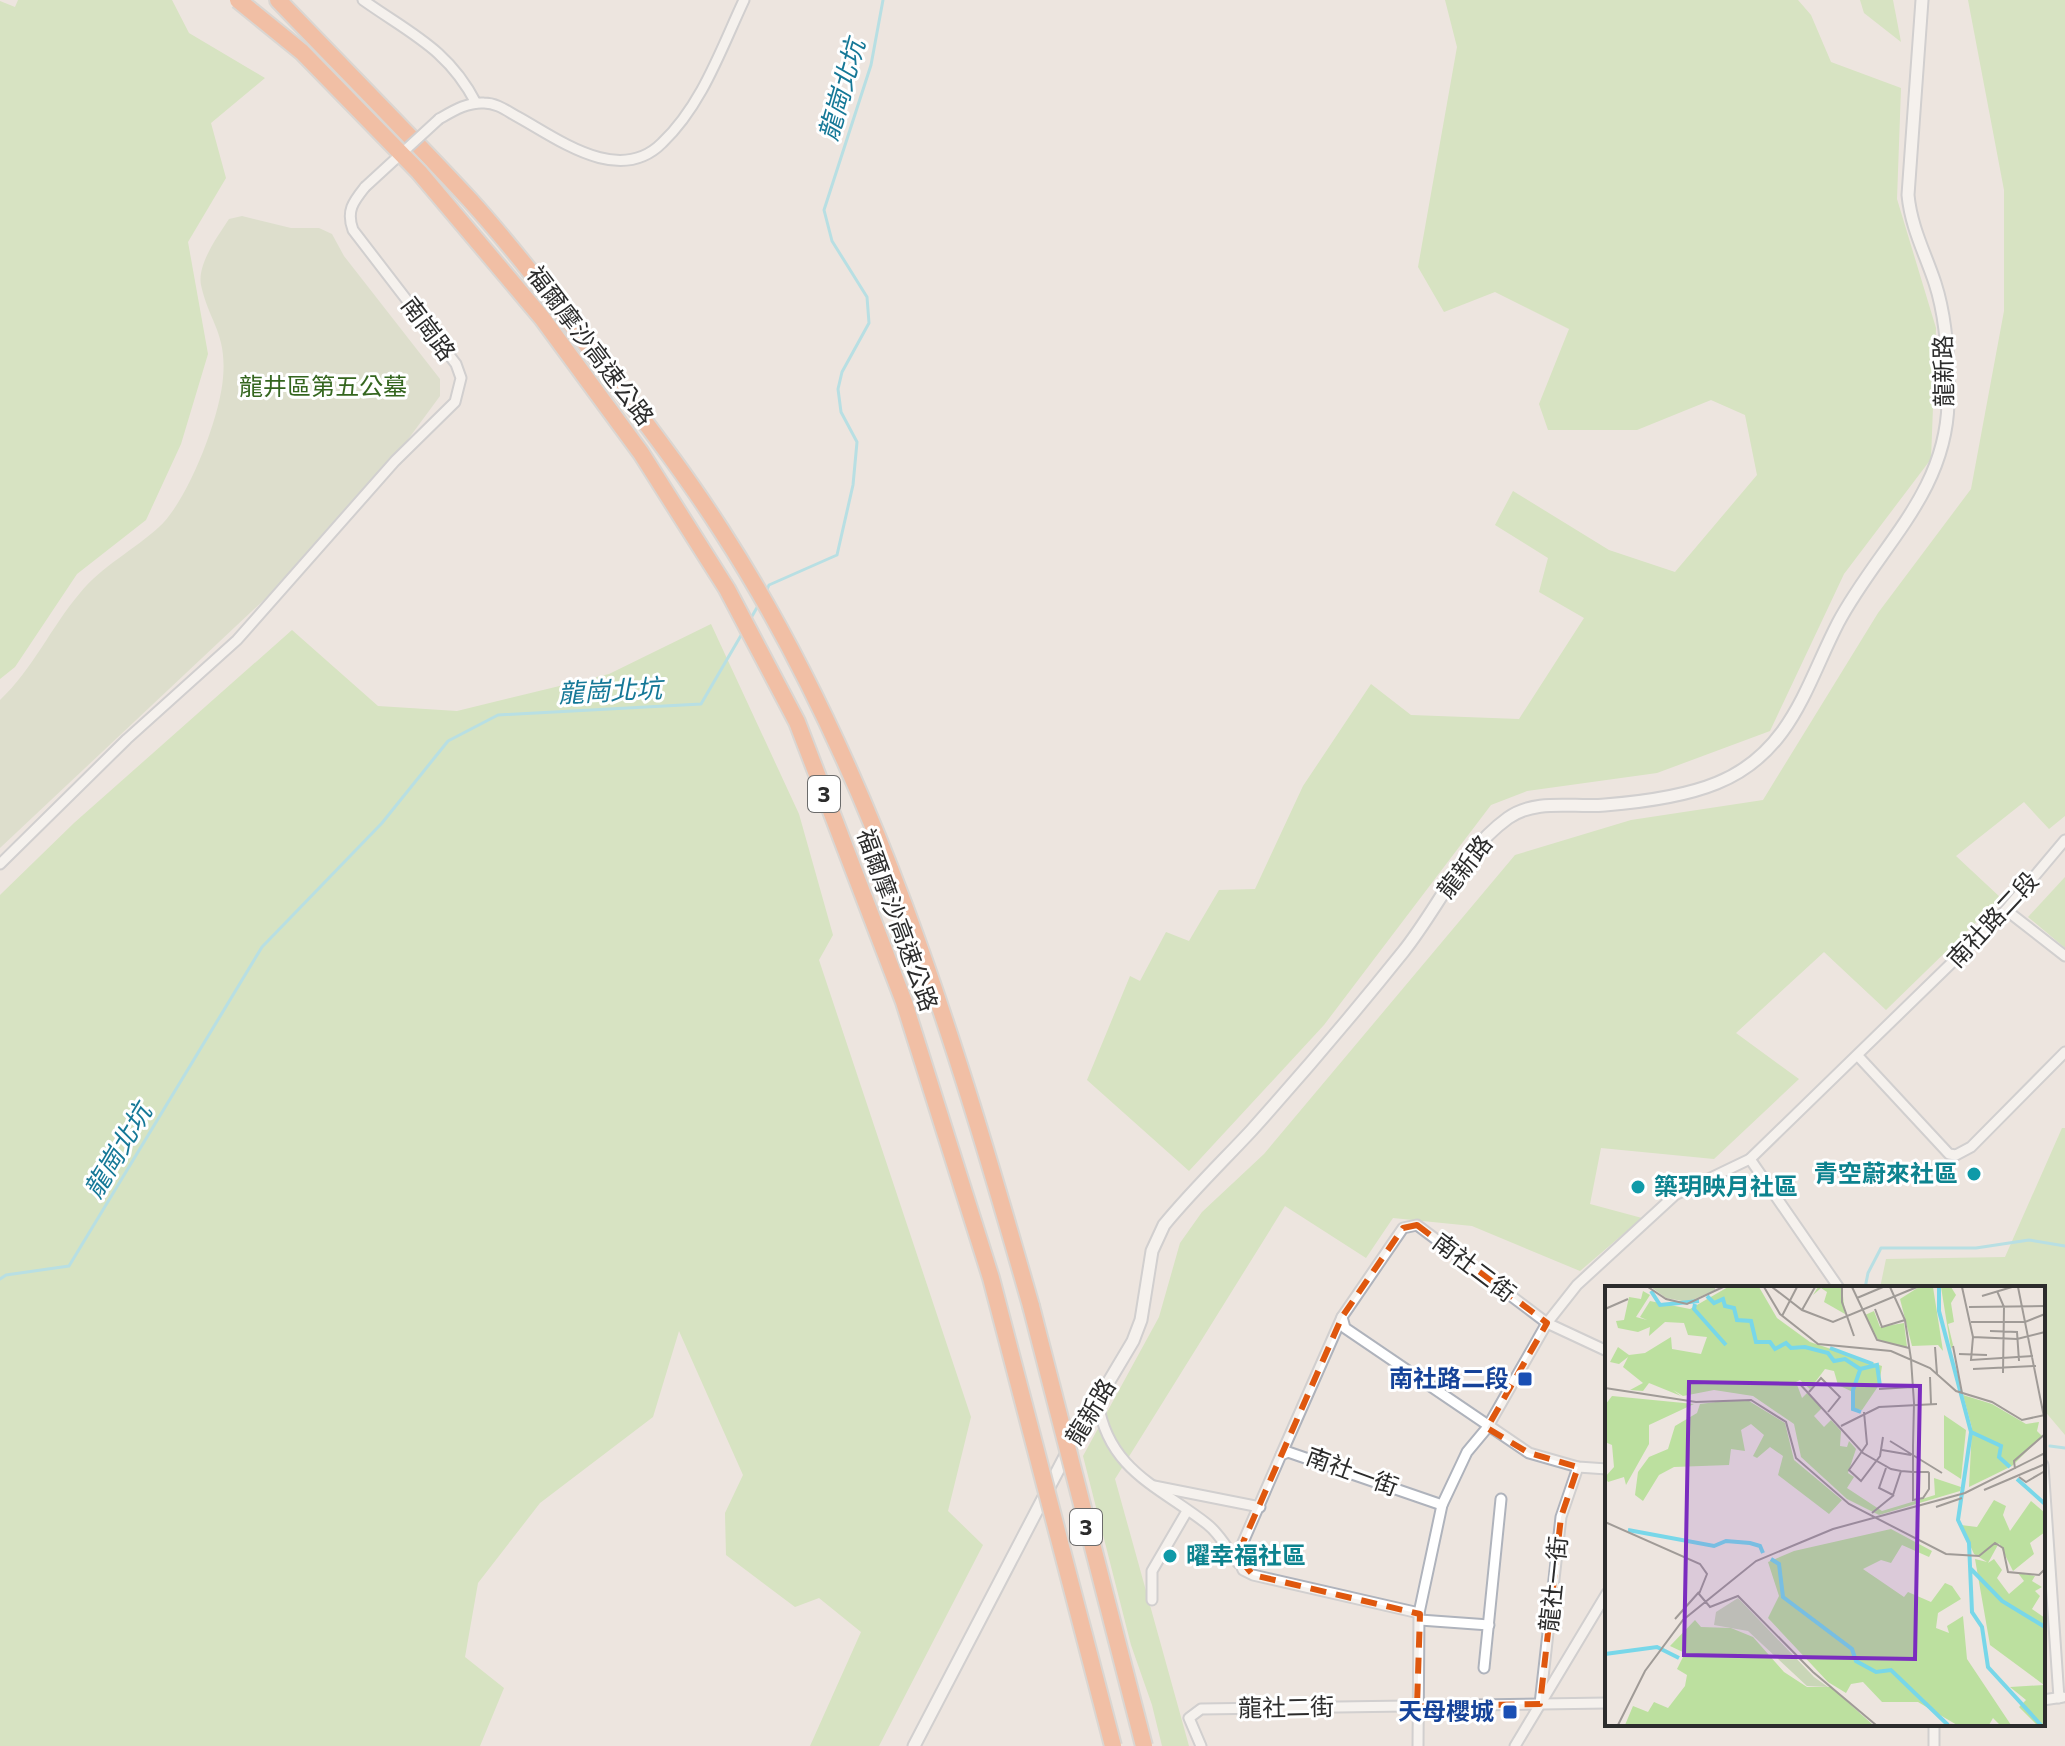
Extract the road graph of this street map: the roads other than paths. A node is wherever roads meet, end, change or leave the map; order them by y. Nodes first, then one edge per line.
1 (238, 0) edge
2 (278, 0) edge
3 (363, 0) edge
4 (744, 0) edge
5 (1922, 0) edge
6 (476, 103) junction
7 (2065, 840) edge
8 (0, 864) edge
9 (2006, 910) junction
10 (2065, 956) edge
11 (2065, 1052) edge
12 (1858, 1056) junction
13 (1750, 1159) junction
14 (1838, 1286) edge
15 (1342, 1317) junction
16 (1547, 1323) junction
17 (1605, 1350) edge
18 (1098, 1403) junction
19 (1487, 1428) junction
20 (1281, 1455) junction
21 (1578, 1467) junction
22 (1605, 1469) edge
23 (1146, 1484) junction
24 (1501, 1499) dead end
25 (1442, 1505) junction
26 (2045, 1506) edge
27 (1260, 1507) junction
28 (1187, 1511) junction
29 (1238, 1563) junction
30 (1605, 1596) edge
31 (1152, 1600) dead end
32 (1420, 1617) junction
33 (1489, 1625) junction
34 (1484, 1668) dead end
35 (2062, 1698) edge
36 (1605, 1703) edge
37 (1540, 1704) junction
38 (1417, 1706) junction
39 (914, 1746) edge
40 (1113, 1746) edge
41 (1144, 1746) edge
42 (1201, 1746) edge
43 (1418, 1746) edge
44 (1515, 1746) edge

1 - 40 highway, 福爾摩沙高速公路 / 3, bridge
2 - 41 highway, 福爾摩沙高速公路 / 3, bridge
3 - 6 street
4 - 6 street
5 - 18 street, 龍新路
6 - 8 street, 南崗路, bridge
7 - 9 street, 南社路二段
9 - 10 street
9 - 12 street, 南社路二段
11 - 12 street
12 - 13 street, 南社路二段
13 - 14 street
13 - 16 street, 南社路二段
15 - 16 street, 南社二街
15 - 19 street
15 - 20 street, 南社二街
16 - 17 street, 南社二街
16 - 19 street, 南社路二段
18 - 23 street
18 - 39 street, 龍新路
19 - 21 street
19 - 25 street, 南社路二段
20 - 25 street, 南社一街
20 - 27 street, 南社一街
21 - 22 street
21 - 37 street, 龍社一街
23 - 27 street
23 - 28 street
24 - 33 street
25 - 32 street, 南社路二段
26 - 35 street
27 - 29 street, 南社一街
28 - 29 street
28 - 31 street
29 - 32 street
30 - 37 street
32 - 33 street
32 - 38 street, 南社路二段
33 - 34 street
36 - 37 street, 龍社二街
37 - 38 street, 龍社二街
37 - 44 street
38 - 42 street, 龍社二街
38 - 43 street

